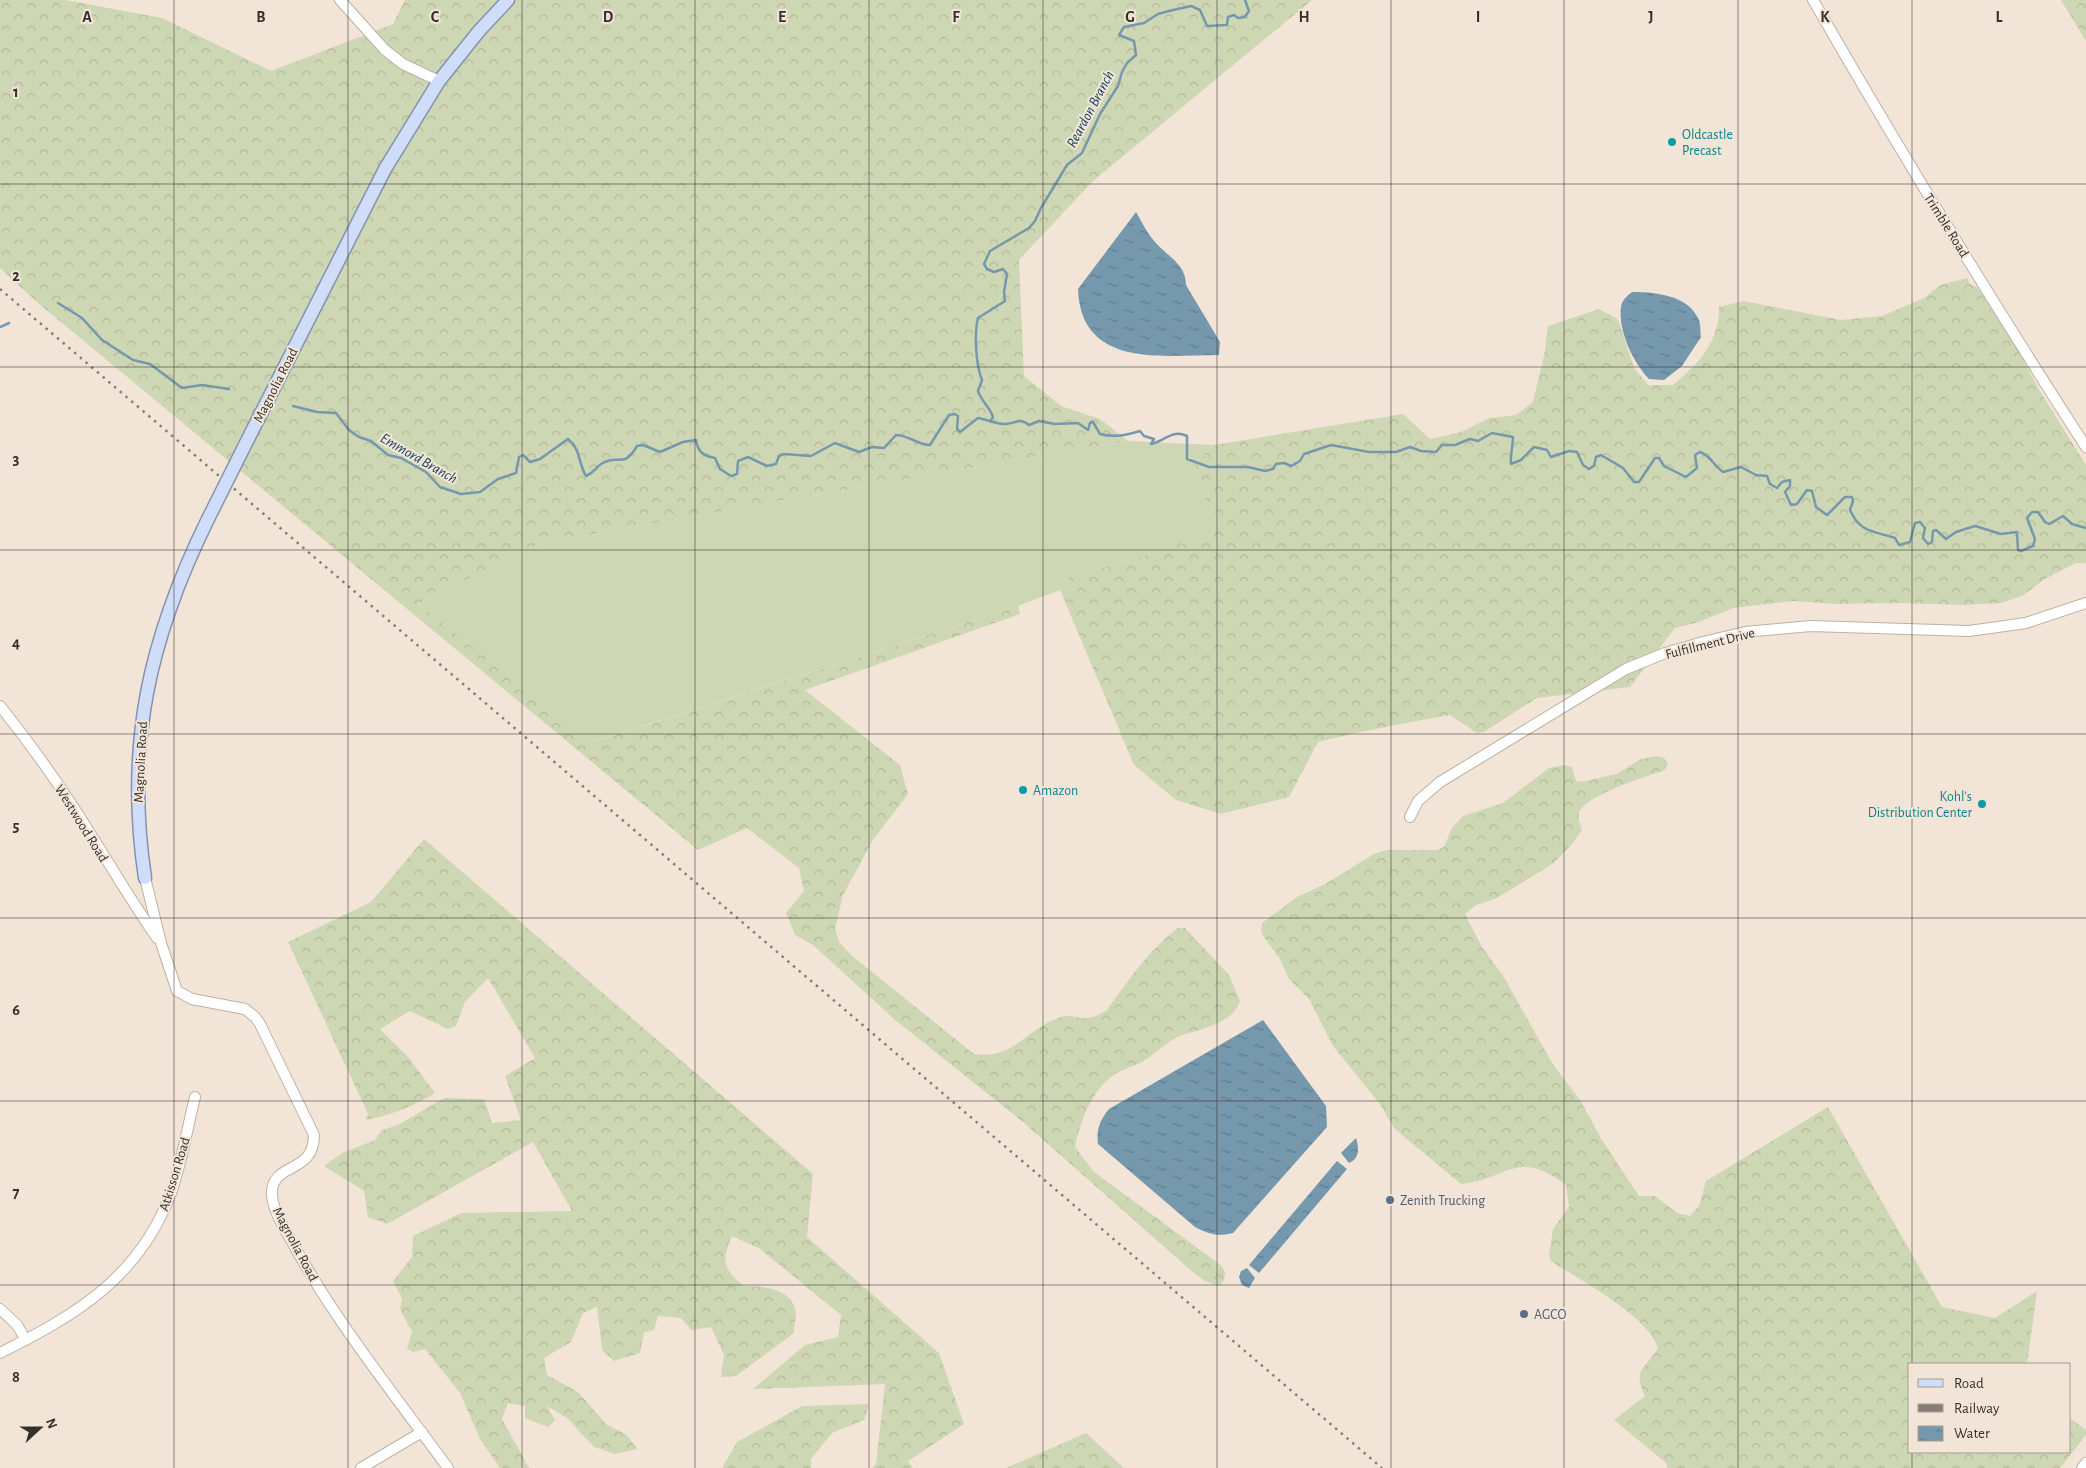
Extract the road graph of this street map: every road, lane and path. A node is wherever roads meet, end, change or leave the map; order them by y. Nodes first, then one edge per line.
1 (340, 0) edge
2 (508, 0) edge
3 (1813, 0) edge
4 (439, 81) junction
5 (2086, 447) edge
6 (2086, 603) edge
7 (0, 706) edge
8 (1410, 817) dead end
9 (145, 878) joint
10 (161, 943) junction
11 (195, 1097) dead end
12 (0, 1309) edge
13 (26, 1340) junction
14 (0, 1353) edge
15 (422, 1432) junction
16 (2086, 1463) edge
17 (361, 1468) edge
18 (448, 1468) edge
19 (2082, 1468) edge

1 - 4 street
2 - 4 main road, Magnolia Road
3 - 5 street, Trimble Road
4 - 9 main road, Magnolia Road, bridge
6 - 8 street, Fulfillment Drive
7 - 10 street, Westwood Road
9 - 10 street, Magnolia Road
10 - 15 street, Magnolia Road
11 - 13 street, Atkisson Road
12 - 13 street
13 - 14 street, Atkisson Road
15 - 17 street
15 - 18 street, Magnolia Road
16 - 19 street

